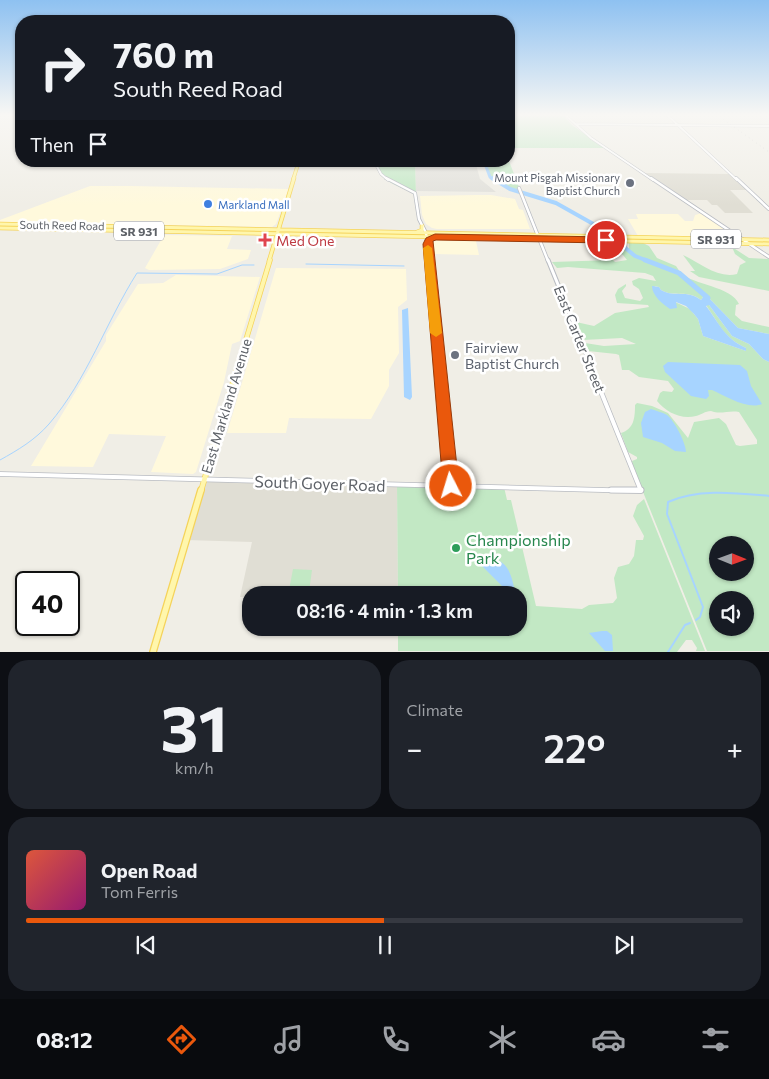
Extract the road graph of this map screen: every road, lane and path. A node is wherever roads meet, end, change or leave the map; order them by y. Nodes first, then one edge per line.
1 (601, 144) edge
2 (698, 144) edge
3 (298, 167) edge
4 (376, 167) edge
5 (519, 188) dead end
6 (769, 209) edge
7 (0, 226) edge
8 (422, 226) junction
9 (279, 232) junction
10 (413, 233) junction
11 (425, 235) junction
12 (599, 236) joint
13 (435, 237) junction
14 (539, 237) junction
15 (664, 240) junction
16 (743, 240) junction
17 (769, 242) edge
18 (748, 243) junction
19 (427, 244) junction
20 (769, 257) edge
21 (0, 474) edge
22 (203, 481) junction
23 (451, 486) junction
24 (641, 491) joint
25 (153, 652) edge

1 - 16 street
2 - 6 street
3 - 9 main road, East Markland Avenue
4 - 8 street
5 - 14 street, East Carter Street
7 - 9 main road, South Reed Road / SR 931
8 - 10 main road
8 - 11 street
9 - 10 main road, South Reed Road / SR 931
9 - 11 main road, South Reed Road / SR 931
9 - 22 main road, East Markland Avenue
10 - 11 main road, South Reed Road / SR 931
11 - 13 main road, South Reed Road / SR 931
11 - 14 main road, South Reed Road / SR 931
11 - 19 street
12 - 14 main road, South Reed Road / SR 931
12 - 15 main road, South Reed Road / SR 931
13 - 14 main road, South Reed Road / SR 931
13 - 19 main road
14 - 15 main road, South Reed Road / SR 931
14 - 24 street, East Carter Street
15 - 16 main road, SR 931
15 - 18 main road, SR 931
16 - 17 main road, SR 931
16 - 18 street
17 - 18 main road, SR 931
18 - 20 street
19 - 23 street
21 - 22 street, South Goyer Road
22 - 23 street, South Goyer Road
22 - 25 main road, East Markland Avenue
23 - 24 street, South Goyer Road

